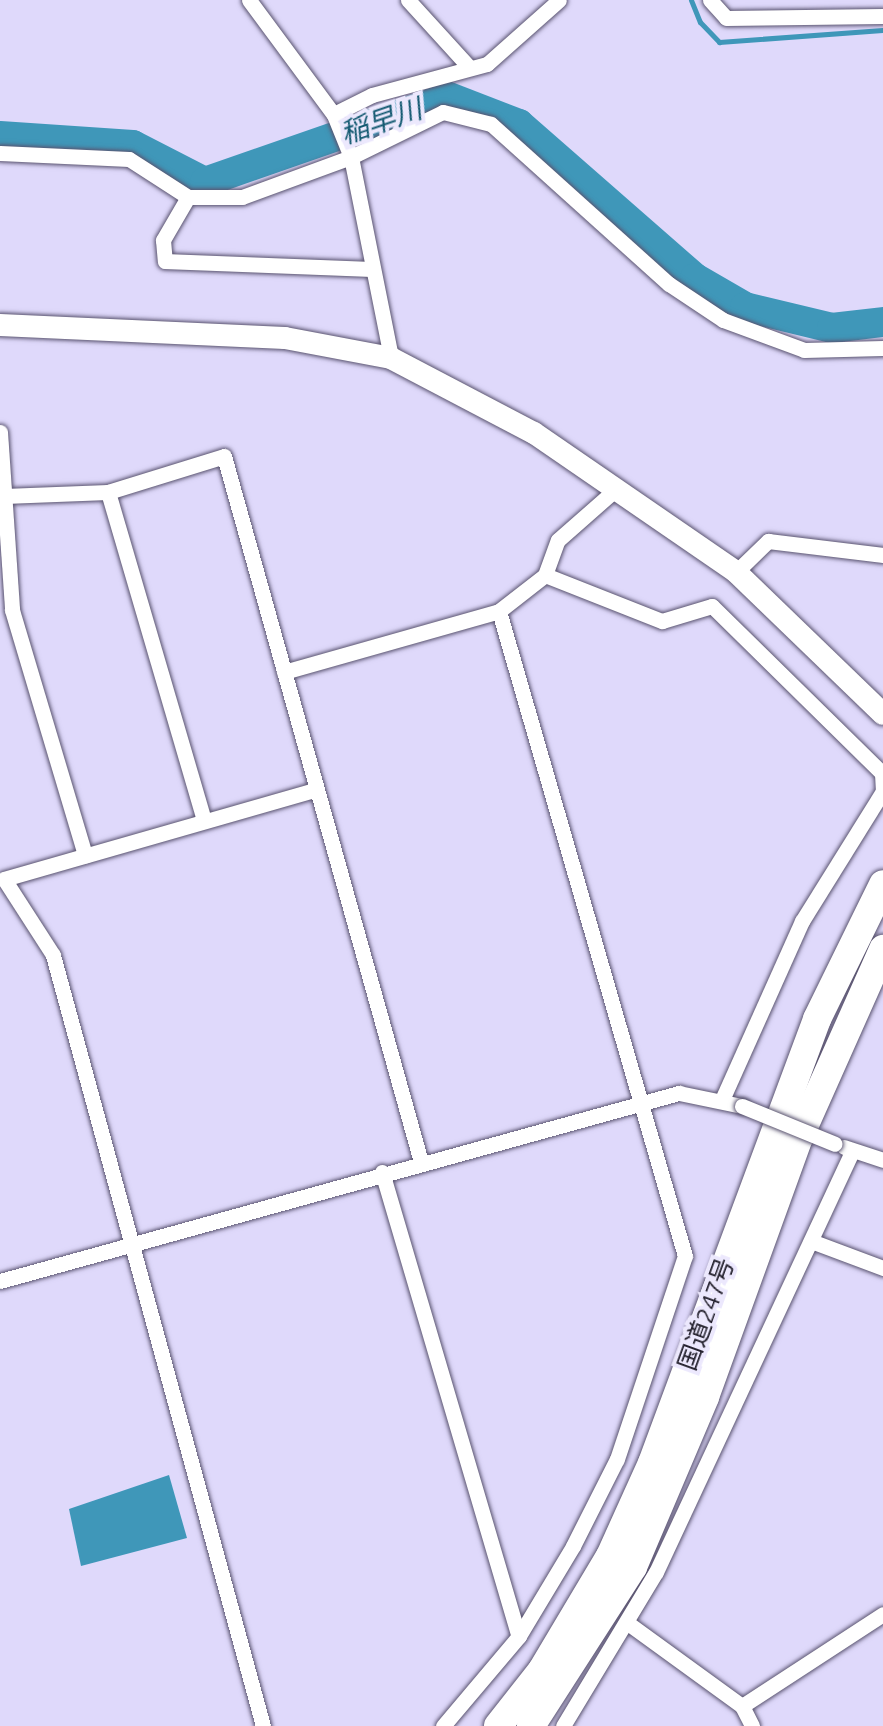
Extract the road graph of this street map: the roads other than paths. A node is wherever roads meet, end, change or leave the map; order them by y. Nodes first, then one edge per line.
1 (249, 0) edge
2 (408, 0) edge
3 (559, 0) edge
4 (710, 0) edge
5 (883, 16) edge
6 (468, 67) junction
7 (334, 114) junction
8 (0, 153) edge
9 (350, 156) junction
10 (188, 197) junction
11 (371, 270) junction
12 (0, 325) edge
13 (883, 348) edge
14 (391, 358) junction
15 (0, 432) edge
16 (616, 489) junction
17 (108, 492) junction
18 (4, 496) junction
19 (883, 556) edge
20 (736, 572) junction
21 (545, 575) junction
22 (498, 610) junction
23 (284, 672) junction
24 (883, 714) edge
25 (315, 790) junction
26 (204, 820) junction
27 (85, 855) junction
28 (2, 876) edge
29 (883, 884) edge
30 (883, 949) edge
31 (723, 1098) junction
32 (642, 1103) junction
33 (852, 1151) junction
34 (883, 1160) edge
35 (421, 1162) junction
36 (382, 1172) junction
37 (811, 1241) junction
38 (128, 1248) junction
39 (883, 1268) edge
40 (0, 1281) edge
41 (883, 1614) edge
42 (628, 1624) junction
43 (519, 1636) junction
44 (742, 1706) junction
45 (263, 1726) edge
46 (443, 1726) edge
47 (498, 1726) edge
48 (531, 1726) edge
49 (563, 1726) edge
50 (752, 1726) edge

1 - 7 street
2 - 6 street
3 - 6 street
4 - 5 street
6 - 7 street
7 - 9 street
8 - 10 street
9 - 10 street
9 - 11 street
9 - 13 street
10 - 11 street
11 - 14 street
12 - 14 street
14 - 16 street
15 - 18 street
16 - 20 street
16 - 21 street
17 - 18 street
17 - 23 street
17 - 26 street
18 - 27 street
19 - 20 street
20 - 24 street
21 - 22 street
21 - 31 street
22 - 23 street
22 - 32 street
23 - 25 street
25 - 26 street
25 - 35 street
26 - 27 street
27 - 28 street
28 - 38 street
29 - 47 highway, 国道247号
30 - 48 highway, 国道247号
31 - 32 street
31 - 33 street, bridge
32 - 35 street
32 - 43 street
33 - 34 street
33 - 37 street
35 - 36 street
36 - 38 street
36 - 43 street
37 - 39 street
37 - 42 street
38 - 40 street
38 - 45 street
41 - 44 street
42 - 44 street
42 - 49 street
43 - 46 street
44 - 50 street

